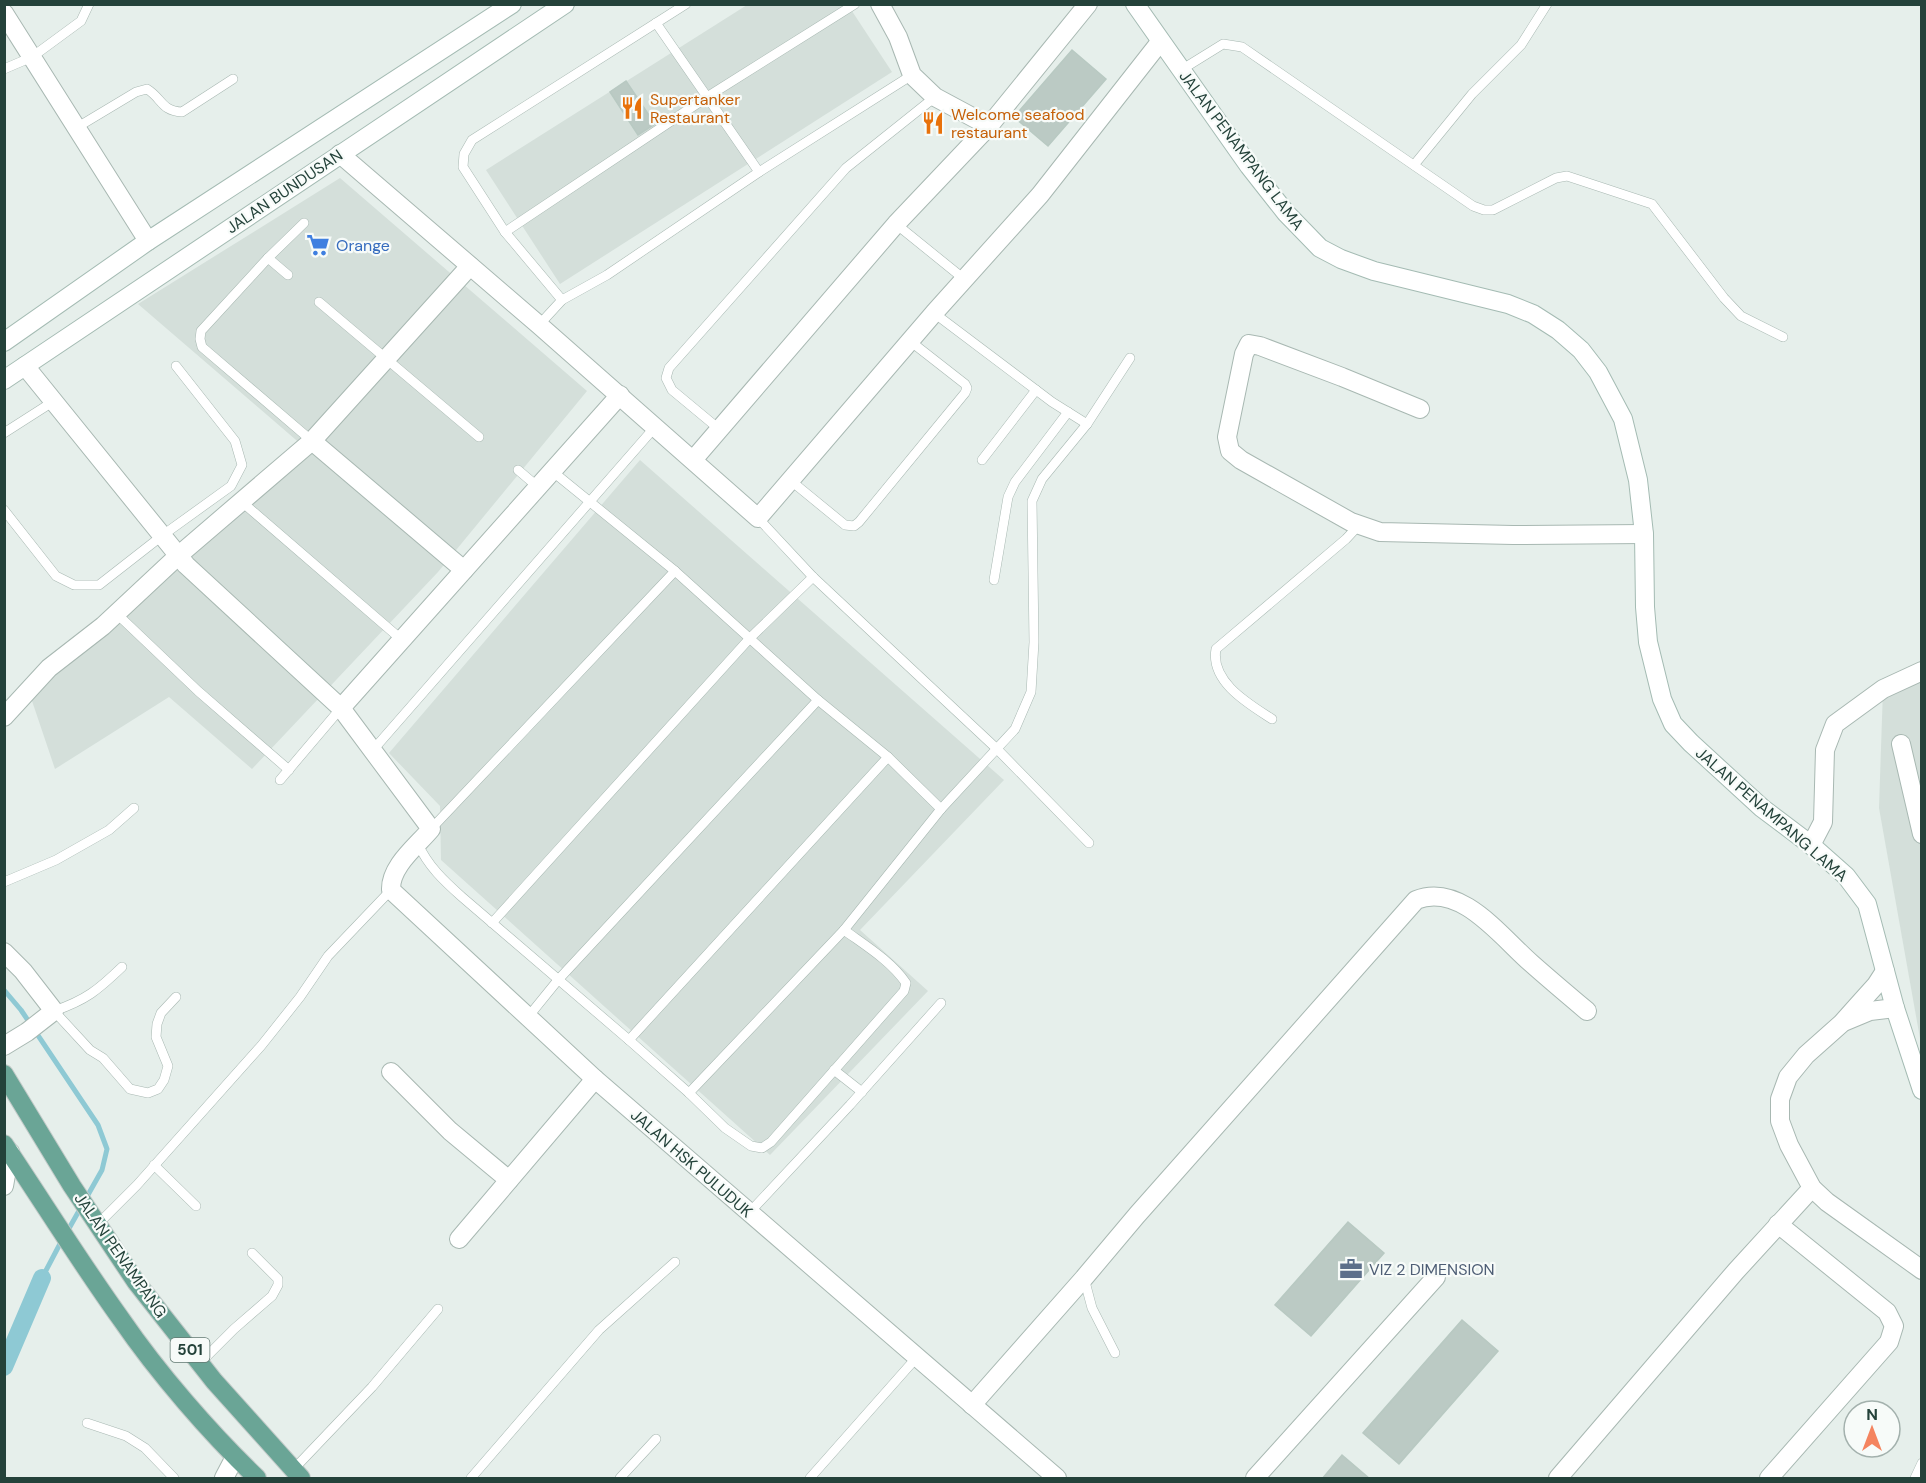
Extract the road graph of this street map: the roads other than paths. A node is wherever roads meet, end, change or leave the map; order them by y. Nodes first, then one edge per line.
1 (90, 4) edge
2 (512, 4) edge
3 (565, 4) edge
4 (686, 4) edge
5 (855, 4) edge
6 (1088, 4) edge
7 (1135, 4) edge
8 (1547, 4) edge
9 (883, 5) edge
10 (4, 13) edge
11 (656, 23) junction
12 (1160, 42) junction
13 (33, 57) junction
14 (4, 69) edge
15 (1180, 70) junction
16 (912, 75) junction
17 (233, 79) dead end
18 (707, 97) junction
19 (935, 97) junction
20 (989, 126) junction
21 (76, 128) junction
22 (340, 154) junction
23 (1414, 165) junction
24 (759, 172) junction
25 (304, 223) dead end
26 (896, 224) junction
27 (505, 232) junction
28 (148, 241) junction
29 (268, 258) junction
30 (470, 266) junction
31 (288, 275) dead end
32 (964, 279) junction
33 (562, 300) junction
34 (319, 302) dead end
35 (934, 313) junction
36 (539, 325) junction
37 (1783, 337) dead end
38 (910, 341) junction
39 (4, 342) edge
40 (1130, 358) dead end
41 (387, 360) junction
42 (26, 366) junction
43 (176, 366) dead end
44 (4, 380) edge
45 (1036, 390) junction
46 (620, 395) junction
47 (54, 401) junction
48 (1420, 409) dead end
49 (1068, 412) junction
50 (1087, 424) junction
51 (655, 427) junction
52 (719, 429) junction
53 (4, 434) edge
54 (479, 436) dead end
55 (312, 441) junction
56 (693, 460) junction
57 (982, 460) dead end
58 (518, 470) dead end
59 (552, 471) junction
60 (790, 480) junction
61 (538, 487) junction
62 (242, 501) junction
63 (588, 502) junction
64 (4, 510) edge
65 (758, 518) junction
66 (1359, 525) junction
67 (1644, 534) junction
68 (163, 535) junction
69 (179, 555) junction
70 (464, 570) junction
71 (675, 571) junction
72 (813, 577) junction
73 (994, 580) dead end
74 (117, 614) junction
75 (750, 638) junction
76 (402, 640) junction
77 (1922, 670) edge
78 (818, 700) junction
79 (341, 708) junction
80 (4, 717) edge
81 (1272, 719) dead end
82 (1901, 744) dead end
83 (997, 748) junction
84 (373, 750) junction
85 (888, 757) junction
86 (289, 770) junction
87 (280, 780) dead end
88 (134, 808) dead end
89 (941, 809) junction
90 (432, 829) junction
91 (1922, 834) edge
92 (1089, 843) dead end
93 (418, 844) junction
94 (1811, 845) junction
95 (4, 882) edge
96 (391, 890) junction
97 (492, 923) junction
98 (844, 930) junction
99 (4, 952) edge
100 (122, 967) dead end
101 (1885, 971) junction
102 (558, 980) junction
103 (176, 997) dead end
104 (941, 1003) dead end
105 (1895, 1008) junction
106 (1587, 1011) dead end
107 (49, 1015) junction
108 (528, 1017) junction
109 (1842, 1023) junction
110 (629, 1040) junction
111 (4, 1046) edge
112 (834, 1070) junction
113 (391, 1072) dead end
114 (4, 1074) edge
115 (595, 1079) junction
116 (1922, 1090) edge
117 (862, 1092) junction
118 (689, 1093) junction
119 (7, 1148) edge
120 (154, 1165) junction
121 (509, 1180) junction
122 (29, 1182) junction
123 (5, 1184) edge
124 (1812, 1188) junction
125 (196, 1206) dead end
126 (749, 1213) junction
127 (94, 1219) junction
128 (1778, 1224) junction
129 (459, 1239) dead end
130 (252, 1253) dead end
131 (1902, 1257) junction
132 (1922, 1261) edge
133 (675, 1262) dead end
134 (1922, 1270) edge
135 (1436, 1277) dead end
136 (1084, 1278) junction
137 (438, 1309) dead end
138 (1115, 1353) dead end
139 (917, 1357) junction
140 (201, 1363) junction
141 (972, 1405) junction
142 (87, 1423) dead end
143 (656, 1439) dead end
144 (235, 1457) junction
145 (1922, 1463) edge
146 (297, 1475) edge
147 (174, 1479) edge
148 (224, 1479) edge
149 (257, 1479) edge
150 (471, 1479) edge
151 (620, 1479) edge
152 (810, 1479) edge
153 (1057, 1479) edge
154 (1255, 1479) edge
155 (1558, 1479) edge
156 (1769, 1479) edge
157 (1915, 1479) edge

1 - 13 lane
2 - 28 street, JALAN BUNDUSAN
3 - 22 street, JALAN BUNDUSAN
4 - 11 lane
5 - 18 lane
6 - 20 street
7 - 12 street, JALAN PENAMPANG LAMA
8 - 23 lane
9 - 16 street
10 - 13 street
11 - 18 lane
11 - 27 lane
12 - 15 street, JALAN PENAMPANG LAMA
12 - 32 street
13 - 14 lane
13 - 21 street
15 - 23 lane
15 - 67 street, JALAN PENAMPANG LAMA
16 - 19 street
16 - 24 lane
17 - 21 lane
18 - 24 lane
18 - 27 lane
19 - 20 street
19 - 52 lane
20 - 26 street
21 - 28 street
22 - 30 street
22 - 42 street, JALAN BUNDUSAN
23 - 37 lane
24 - 33 lane
25 - 29 lane
26 - 32 lane
26 - 52 street
27 - 33 lane
28 - 39 street, JALAN BUNDUSAN
29 - 31 lane
29 - 55 lane
30 - 36 street
30 - 41 street
32 - 35 street
33 - 36 lane
34 - 41 lane
35 - 38 street
35 - 45 lane
36 - 46 street
38 - 60 street
38 - 60 lane
40 - 50 lane
41 - 54 lane
41 - 55 street
42 - 44 street, JALAN BUNDUSAN
42 - 47 street
43 - 68 lane
45 - 49 lane
45 - 57 lane
46 - 51 street
46 - 59 street
47 - 53 lane
47 - 68 street
48 - 66 street
49 - 50 lane
49 - 73 lane
50 - 83 lane
51 - 56 street
51 - 63 lane
52 - 56 street
55 - 62 street
55 - 70 street
56 - 65 street
58 - 61 lane
59 - 61 street
59 - 63 lane
60 - 65 street
61 - 70 street
62 - 69 street
62 - 76 lane
63 - 71 lane
63 - 84 lane
64 - 68 lane
65 - 72 lane
66 - 67 street
66 - 81 lane
67 - 94 street, JALAN PENAMPANG LAMA
68 - 69 street
69 - 74 street
69 - 79 street
70 - 76 street
71 - 75 lane
71 - 90 lane
72 - 75 lane
72 - 83 lane
74 - 80 street
74 - 86 lane
75 - 78 lane
75 - 97 lane
76 - 79 street
77 - 94 street
78 - 85 lane
78 - 102 lane
79 - 84 street
79 - 86 lane
82 - 91 street
83 - 89 lane
83 - 92 lane
84 - 90 street
85 - 89 lane
85 - 110 lane
86 - 87 lane
88 - 95 lane
89 - 98 lane
90 - 93 street
93 - 96 street
93 - 97 lane
94 - 101 street, JALAN PENAMPANG LAMA
96 - 108 street, JALAN HSK PULUDUK
96 - 120 lane
97 - 102 lane
98 - 112 lane
98 - 118 lane
99 - 107 street
100 - 107 lane
101 - 105 street, JALAN PENAMPANG LAMA
101 - 109 street
102 - 108 lane
102 - 110 lane
103 - 107 lane
104 - 117 lane
105 - 109 street
105 - 116 street, JALAN PENAMPANG LAMA
106 - 136 street
107 - 111 street
108 - 115 street, JALAN HSK PULUDUK
109 - 124 street
110 - 118 lane
112 - 117 lane
112 - 118 lane
113 - 121 street
114 - 127 main road, JALAN PENAMPANG / 501
115 - 121 street
115 - 126 street, JALAN HSK PULUDUK
117 - 126 lane
119 - 122 main road, JALAN PENAMPANG / 501
119 - 123 street
120 - 125 lane
120 - 127 lane
121 - 129 street
122 - 123 street
122 - 144 main road, JALAN PENAMPANG / 501
124 - 128 street
124 - 131 street
126 - 139 street, JALAN HSK PULUDUK
127 - 140 main road, JALAN PENAMPANG / 501
128 - 155 street
128 - 156 street
130 - 140 lane
131 - 132 street
131 - 134 street
133 - 150 lane
135 - 154 street
136 - 138 lane
136 - 141 street
137 - 146 lane
139 - 141 street, JALAN HSK PULUDUK
139 - 152 lane
140 - 146 main road, JALAN PENAMPANG / 501
141 - 153 street, JALAN HSK PULUDUK
142 - 147 lane
143 - 151 lane
144 - 148 street
144 - 149 main road, JALAN PENAMPANG / 501
145 - 157 lane

